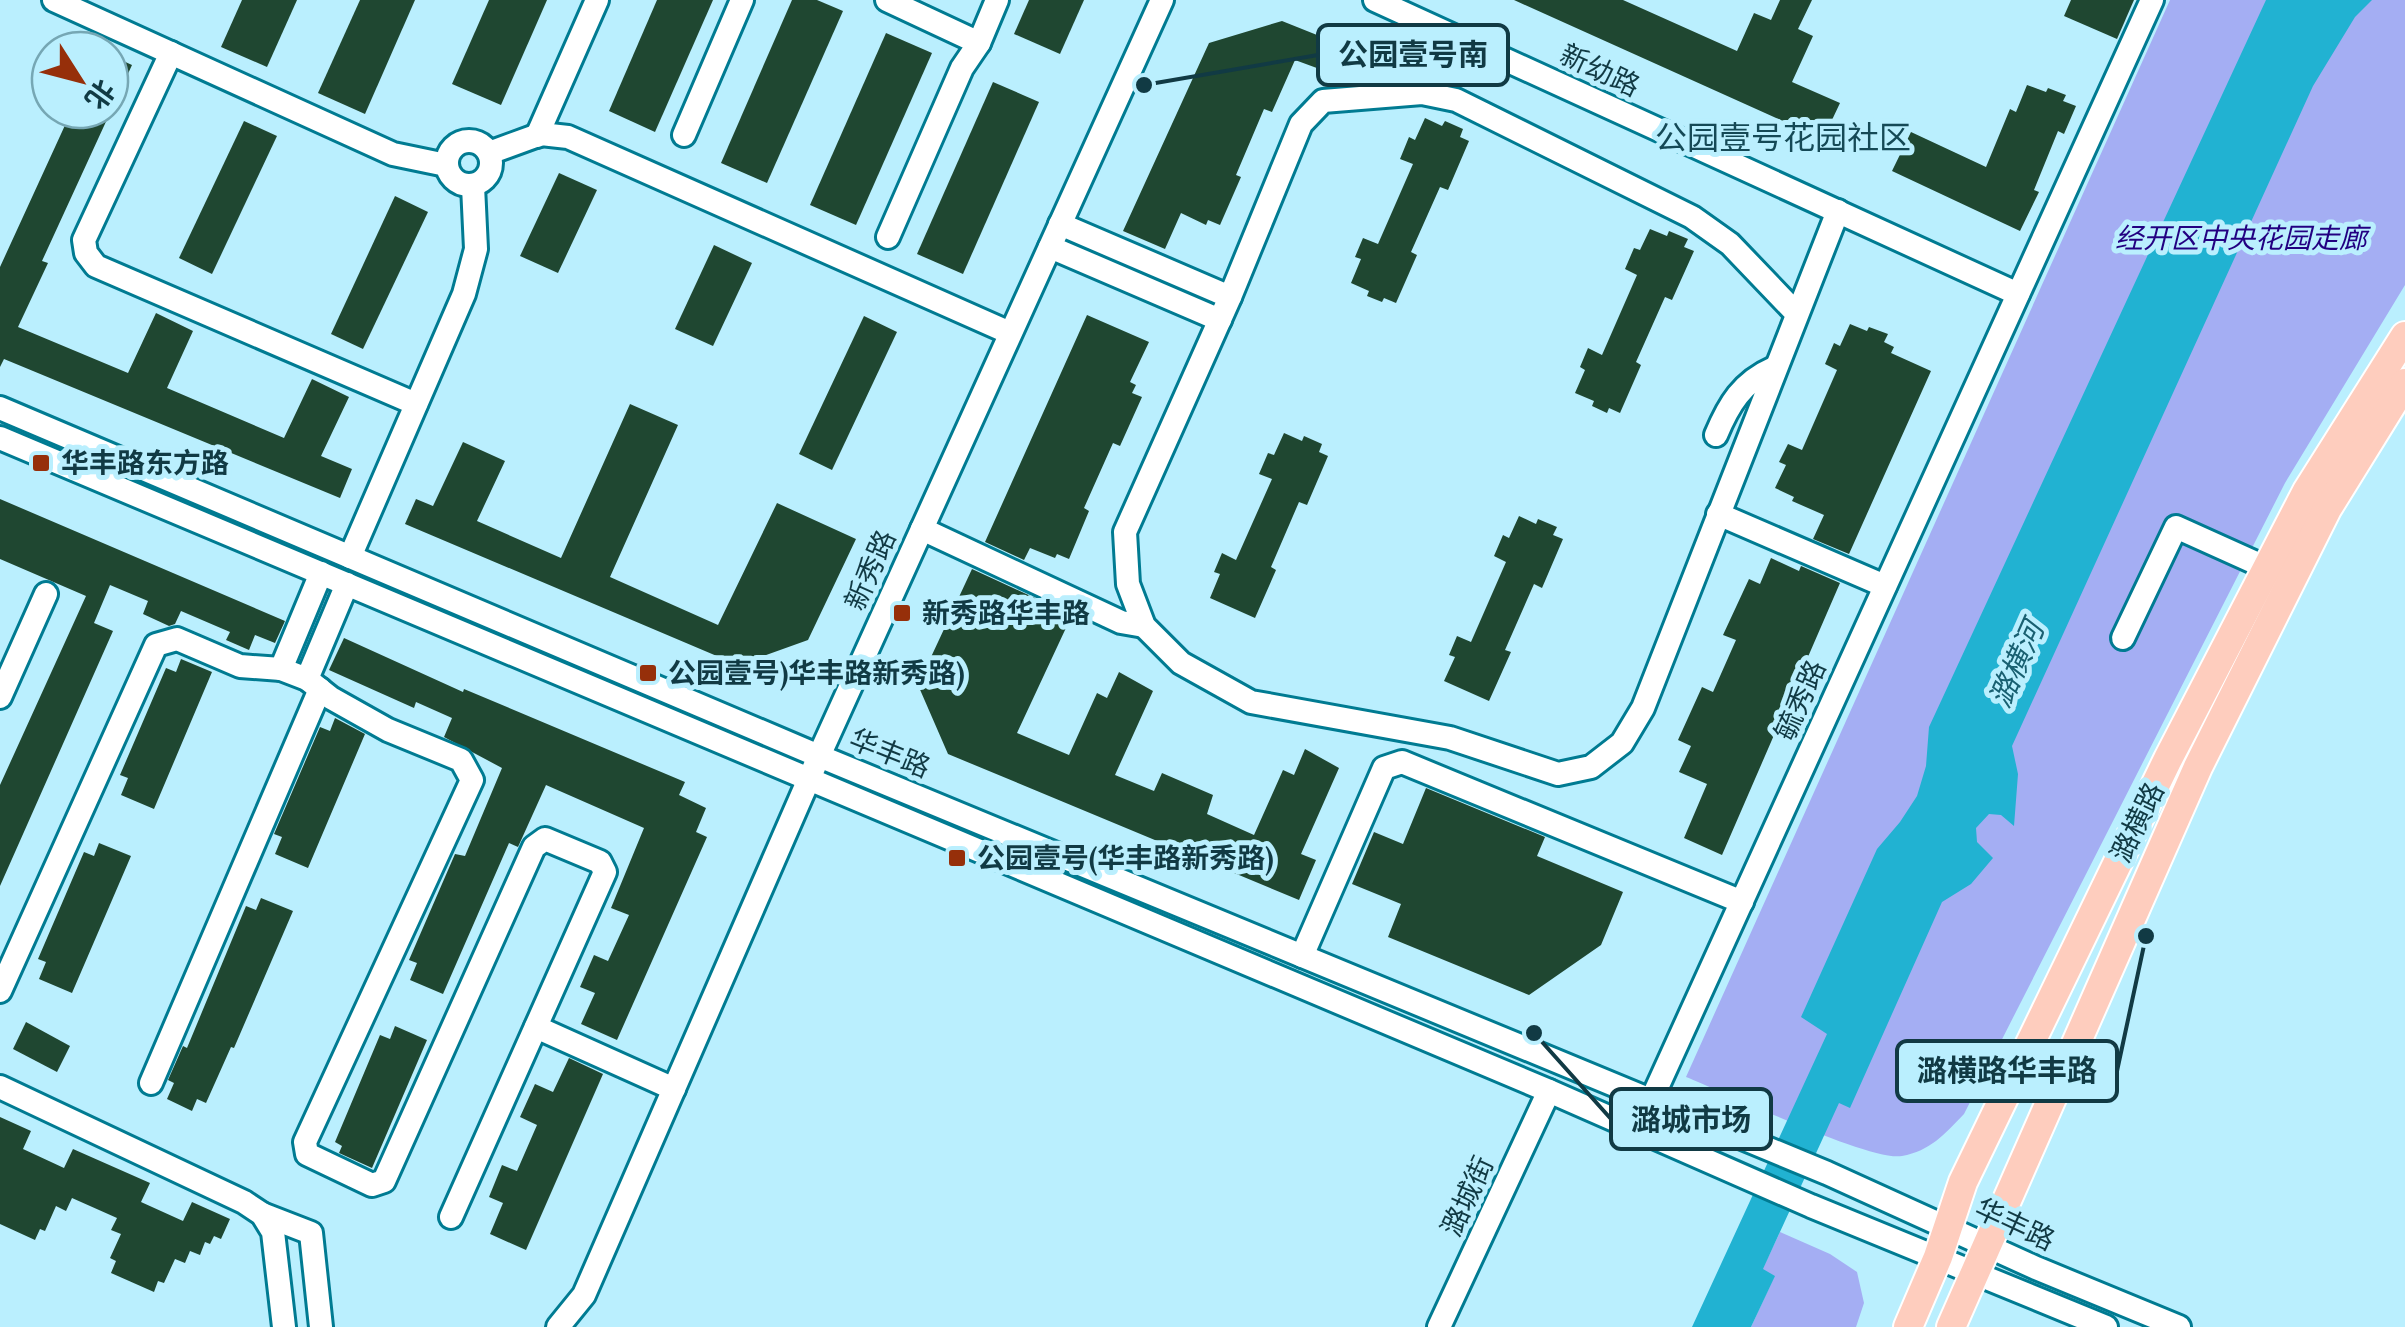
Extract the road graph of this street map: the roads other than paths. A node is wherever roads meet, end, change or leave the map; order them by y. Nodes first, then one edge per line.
1 (54, 0) edge
2 (597, 0) edge
3 (742, 0) edge
4 (887, 0) edge
5 (997, 0) edge
6 (1162, 0) edge
7 (1375, 0) edge
8 (2152, 0) edge
9 (979, 43) junction
10 (171, 53) junction
11 (684, 135) dead end
12 (536, 136) junction
13 (489, 153) junction
14 (446, 165) junction
15 (473, 186) junction
16 (1838, 212) junction
17 (1060, 224) junction
18 (888, 237) dead end
19 (1050, 247) junction
20 (2018, 294) junction
21 (1230, 297) junction
22 (1796, 313) junction
23 (1220, 320) junction
24 (1010, 333) junction
25 (2405, 336) edge
26 (1774, 368) junction
27 (2405, 383) edge
28 (416, 404) junction
29 (0, 408) edge
30 (1716, 435) dead end
31 (0, 438) edge
32 (1718, 514) junction
33 (922, 528) junction
34 (350, 557) junction
35 (2267, 568) junction
36 (321, 573) junction
37 (347, 584) junction
38 (1885, 586) junction
39 (46, 594) dead end
40 (1144, 626) junction
41 (2123, 638) dead end
42 (281, 669) junction
43 (314, 684) junction
44 (0, 697) edge
45 (819, 756) junction
46 (808, 779) junction
47 (1742, 902) junction
48 (1302, 956) junction
49 (0, 991) edge
50 (536, 1026) junction
51 (151, 1084) dead end
52 (0, 1087) edge
53 (674, 1089) junction
54 (1549, 1091) junction
55 (1652, 1100) junction
56 (1638, 1130) junction
57 (262, 1214) junction
58 (451, 1216) dead end
59 (1948, 1226) junction
60 (1989, 1245) junction
61 (1938, 1258) junction
62 (1977, 1274) junction
63 (284, 1327) edge
64 (320, 1327) edge
65 (558, 1327) edge
66 (1438, 1327) edge
67 (1908, 1327) edge
68 (1952, 1327) edge
69 (2106, 1327) edge
70 (2179, 1327) edge

1 - 10 street
2 - 12 street
3 - 11 street
4 - 9 street
5 - 9 street
6 - 17 street, 新秀路
7 - 16 street, 新幼路
8 - 20 street, 毓秀路
9 - 18 street
10 - 14 street
10 - 28 street
12 - 13 street
12 - 24 street
13 - 14 street
13 - 15 street
14 - 15 street
15 - 28 street
16 - 20 street, 新幼路
16 - 22 street
17 - 19 street, 新秀路
17 - 21 street
19 - 23 street
19 - 24 street, 新秀路
20 - 38 street, 毓秀路
21 - 22 street
21 - 23 street
22 - 26 street
23 - 40 street
24 - 33 street, 新秀路
25 - 35 main road, 潞横路
26 - 30 street
26 - 32 street
27 - 60 main road, 潞横路
28 - 34 street
29 - 34 street, 华丰路
31 - 36 street, 华丰路
32 - 38 street
32 - 40 street
33 - 40 street
33 - 45 street, 新秀路
34 - 45 street, 华丰路
35 - 41 street
35 - 59 main road, 潞横路
36 - 37 street, 华丰路
36 - 42 street
37 - 43 street
37 - 46 street, 华丰路
38 - 47 street, 毓秀路
39 - 44 street
42 - 43 street
42 - 49 street
43 - 50 street
43 - 51 street
45 - 46 street, 新秀路
45 - 48 street, 华丰路
46 - 53 street, 新秀路
46 - 54 street, 华丰路
47 - 48 street
47 - 55 street, 毓秀路
48 - 55 street, 华丰路
50 - 53 street
50 - 58 street
52 - 57 street
53 - 65 street, 新秀路
54 - 56 street, 华丰路
54 - 66 street, 潞城街
55 - 56 street, 毓秀路
55 - 59 street, 华丰路
56 - 61 street, 华丰路
57 - 63 street
57 - 64 street
59 - 60 street, 华丰路
59 - 61 main road, 潞横路
60 - 62 main road, 潞横路
60 - 70 street, 华丰路
61 - 62 street
61 - 67 main road, 潞横路
62 - 68 main road, 潞横路
62 - 69 street

